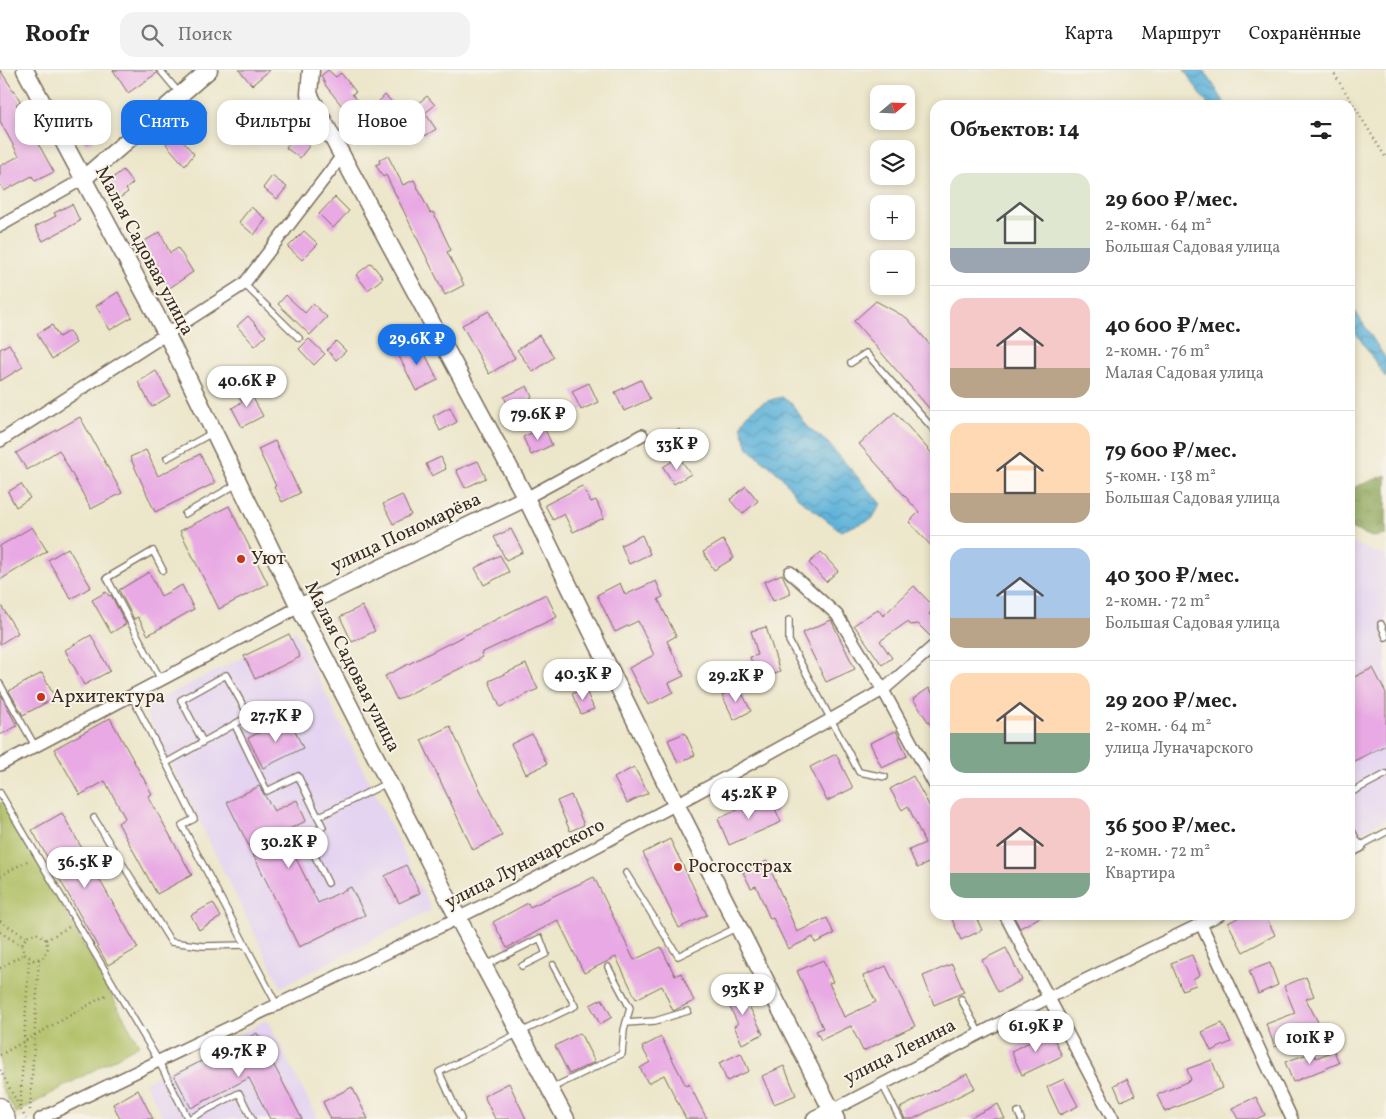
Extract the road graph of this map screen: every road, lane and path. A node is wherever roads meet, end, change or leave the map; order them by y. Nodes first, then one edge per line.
1 (25, 70) edge
2 (160, 70) edge
3 (209, 70) edge
4 (311, 70) edge
5 (1332, 70) edge
6 (180, 94) junction
7 (1350, 100) edge
8 (1355, 107) edge
9 (341, 157) junction
10 (1386, 158) edge
11 (83, 179) junction
12 (0, 226) edge
13 (244, 284) junction
14 (167, 335) junction
15 (299, 338) dead end
16 (850, 362) dead end
17 (930, 425) edge
18 (214, 432) junction
19 (642, 435) dead end
20 (0, 441) edge
21 (167, 458) dead end
22 (239, 483) junction
23 (526, 498) junction
24 (186, 514) dead end
25 (163, 570) dead end
26 (790, 572) dead end
27 (299, 606) junction
28 (789, 620) dead end
29 (1381, 624) dead end
30 (1386, 637) edge
31 (930, 649) edge
32 (161, 680) junction
33 (0, 684) edge
34 (883, 690) junction
35 (131, 696) junction
36 (831, 720) junction
37 (234, 725) junction
38 (203, 742) junction
39 (35, 746) junction
40 (166, 763) junction
41 (0, 765) edge
42 (1386, 774) edge
43 (885, 776) dead end
44 (930, 777) edge
45 (389, 782) junction
46 (1355, 791) edge
47 (0, 793) edge
48 (677, 806) junction
49 (318, 817) junction
50 (94, 818) dead end
51 (1386, 832) edge
52 (1355, 848) edge
53 (37, 855) junction
54 (626, 873) dead end
55 (0, 876) edge
56 (328, 883) dead end
57 (458, 918) junction
58 (1008, 920) edge
59 (1209, 920) edge
60 (0, 921) edge
61 (77, 922) junction
62 (1201, 924) junction
63 (738, 927) junction
64 (0, 932) edge
65 (26, 937) junction
66 (46, 940) junction
67 (245, 945) junction
68 (22, 946) junction
69 (24, 954) junction
70 (29, 958) junction
71 (39, 959) junction
72 (554, 965) dead end
73 (484, 966) junction
74 (522, 966) dead end
75 (608, 967) dead end
76 (0, 968) edge
77 (116, 989) junction
78 (1048, 998) junction
79 (961, 999) dead end
80 (276, 1004) junction
81 (688, 1011) dead end
82 (626, 1023) junction
83 (519, 1032) junction
84 (980, 1034) junction
85 (35, 1035) junction
86 (24, 1041) junction
87 (0, 1055) edge
88 (158, 1060) junction
89 (0, 1070) edge
90 (882, 1084) junction
91 (550, 1089) junction
92 (0, 1107) edge
93 (20, 1108) junction
94 (1018, 1112) dead end
95 (833, 1115) edge
96 (6, 1119) edge
97 (28, 1119) edge
98 (40, 1119) edge
99 (189, 1119) edge
100 (252, 1119) edge
101 (461, 1119) edge
102 (566, 1119) edge
103 (815, 1119) edge
104 (900, 1119) edge
105 (1021, 1119) edge
106 (1114, 1119) edge
107 (1292, 1119) edge

1 - 11 main road, Малая Садовая улица
2 - 6 lane
3 - 6 main road
4 - 9 main road
5 - 7 path
6 - 11 main road
8 - 10 path
9 - 13 street
9 - 23 main road
11 - 12 street
11 - 14 main road, Малая Садовая улица
13 - 14 street
13 - 15 lane
14 - 18 main road, Малая Садовая улица
14 - 20 street
16 - 17 lane
18 - 21 lane
18 - 22 main road, Малая Садовая улица
19 - 23 street, улица Пономарёва
22 - 24 lane
22 - 27 main road, Малая Садовая улица
23 - 27 main road, улица Пономарёва
23 - 48 main road
25 - 32 lane
26 - 34 street
27 - 32 street, улица Пономарёва
27 - 45 main road, Малая Садовая улица
28 - 36 lane
29 - 30 lane
31 - 34 street, улица Луначарского
32 - 35 street, улица Пономарёва
33 - 39 lane
34 - 36 street, улица Луначарского
34 - 44 street
35 - 39 street, улица Пономарёва
35 - 40 lane
36 - 43 lane
36 - 48 street, улица Луначарского
37 - 38 lane
37 - 38 lane
37 - 49 lane
38 - 40 lane
39 - 41 street, улица Пономарёва
40 - 67 lane
42 - 46 lane
45 - 49 lane
45 - 57 main road, Малая Садовая улица
47 - 53 lane
48 - 57 street, улица Луначарского
48 - 63 main road
49 - 56 lane
50 - 67 lane
51 - 52 lane
53 - 55 path
53 - 61 lane
54 - 63 lane
57 - 73 main road, Малая Садовая улица
57 - 80 street, улица Луначарского
58 - 78 street
59 - 62 street, улица Ленина
60 - 65 path
61 - 66 path
61 - 77 lane
62 - 78 street, улица Ленина
62 - 107 street
63 - 95 main road
64 - 68 path
65 - 66 path
65 - 68 path
66 - 71 path
67 - 80 lane
68 - 69 path
69 - 70 path
69 - 76 path
70 - 71 path
70 - 86 path
71 - 85 path
72 - 83 lane
73 - 74 lane
73 - 83 main road, Малая Садовая улица
75 - 82 lane
77 - 85 path
77 - 88 lane
78 - 84 street, улица Ленина
78 - 106 street
79 - 84 lane
80 - 88 street, улица Луначарского
81 - 82 lane
82 - 91 lane
83 - 91 main road, Малая Садовая улица
83 - 101 lane
84 - 90 street, улица Ленина
85 - 86 path
85 - 97 path
86 - 87 path
86 - 93 path
88 - 98 street, улица Луначарского
88 - 99 lane
89 - 93 path
90 - 95 street, улица Ленина
90 - 104 lane
91 - 102 main road, Малая Садовая улица
92 - 96 main road
93 - 97 path
94 - 105 lane
95 - 103 main road, улица Ленина
99 - 100 lane

